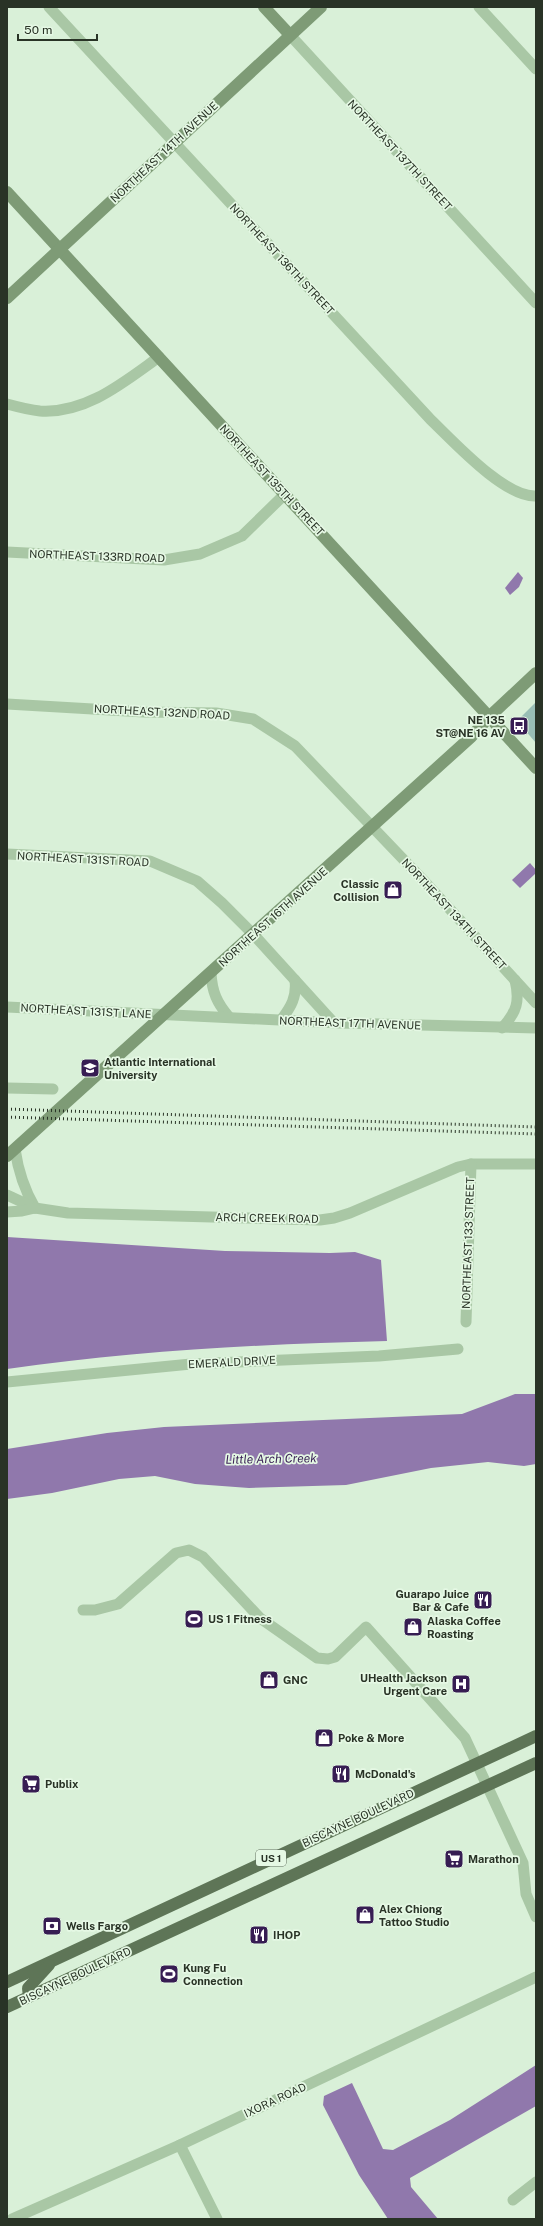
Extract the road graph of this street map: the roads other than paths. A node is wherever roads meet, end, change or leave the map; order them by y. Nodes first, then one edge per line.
1 (49, 7) edge
2 (264, 7) edge
3 (321, 7) edge
4 (479, 7) edge
5 (290, 35) junction
6 (536, 69) edge
7 (174, 142) junction
8 (7, 192) edge
9 (60, 250) junction
10 (7, 298) edge
11 (536, 303) edge
12 (159, 357) junction
13 (7, 404) edge
14 (285, 494) junction
15 (532, 496) edge
16 (7, 552) edge
17 (536, 674) edge
18 (7, 704) edge
19 (489, 717) junction
20 (536, 768) edge
21 (371, 827) junction
22 (7, 854) edge
23 (254, 935) junction
24 (211, 973) junction
25 (515, 979) junction
26 (295, 980) junction
27 (536, 1003) edge
28 (7, 1007) edge
29 (164, 1014) junction
30 (229, 1017) junction
31 (281, 1020) junction
32 (333, 1022) junction
33 (502, 1028) junction
34 (536, 1028) edge
35 (7, 1088) edge
36 (53, 1089) dead end
37 (11, 1153) edge
38 (471, 1164) junction
39 (536, 1164) edge
40 (7, 1194) edge
41 (35, 1208) junction
42 (7, 1212) edge
43 (466, 1322) dead end
44 (458, 1349) dead end
45 (7, 1382) edge
46 (83, 1610) dead end
47 (536, 1736) edge
48 (478, 1763) junction
49 (536, 1764) edge
50 (487, 1786) junction
51 (536, 1917) edge
52 (57, 1957) junction
53 (536, 1977) edge
54 (7, 1982) edge
55 (29, 1997) junction
56 (7, 2007) edge
57 (180, 2145) junction
58 (536, 2182) edge
59 (513, 2200) dead end
60 (12, 2219) edge
61 (217, 2219) edge

1 - 7 street, NORTHEAST 136TH STREET
2 - 5 street, NORTHEAST 137TH STREET
3 - 5 street, NORTHEAST 14TH AVENUE
4 - 6 street
5 - 7 street, NORTHEAST 14TH AVENUE
5 - 11 street, NORTHEAST 137TH STREET
7 - 9 street, NORTHEAST 14TH AVENUE
7 - 15 street, NORTHEAST 136TH STREET
8 - 9 street, NORTHEAST 135TH STREET
9 - 10 street, NORTHEAST 14TH AVENUE
9 - 12 street, NORTHEAST 135TH STREET
12 - 13 street
12 - 14 street, NORTHEAST 135TH STREET
14 - 16 street, NORTHEAST 133RD ROAD
14 - 19 street, NORTHEAST 135TH STREET
17 - 19 street, NORTHEAST 16TH AVENUE
18 - 21 street, NORTHEAST 132ND ROAD
19 - 20 street, NORTHEAST 135TH STREET
19 - 21 street, NORTHEAST 16TH AVENUE
21 - 23 street, NORTHEAST 16TH AVENUE
21 - 25 street, NORTHEAST 134TH STREET
22 - 23 street, NORTHEAST 131ST ROAD
23 - 24 street, NORTHEAST 16TH AVENUE
23 - 26 street
24 - 29 street, NORTHEAST 16TH AVENUE
24 - 30 street
25 - 27 street, NORTHEAST 134TH STREET
25 - 33 street
26 - 31 street
26 - 32 street
28 - 29 street, NORTHEAST 131ST LANE
29 - 30 street, NORTHEAST 17TH AVENUE
29 - 37 street, NORTHEAST 16TH AVENUE
30 - 31 street, NORTHEAST 17TH AVENUE
31 - 32 street, NORTHEAST 17TH AVENUE
32 - 33 street, NORTHEAST 17TH AVENUE
33 - 34 street, NORTHEAST 17TH AVENUE
35 - 36 street
37 - 41 street
38 - 39 street, ARCH CREEK ROAD
38 - 41 street, ARCH CREEK ROAD
38 - 43 street, NORTHEAST 133 STREET
40 - 41 street, ARCH CREEK ROAD
41 - 42 street, ARCH CREEK ROAD
44 - 45 street, EMERALD DRIVE
46 - 48 street
47 - 48 main road, BISCAYNE BOULEVARD / US 1
48 - 50 street
48 - 52 main road, BISCAYNE BOULEVARD / US 1
49 - 50 main road, BISCAYNE BOULEVARD / US 1
50 - 51 street
50 - 55 main road, BISCAYNE BOULEVARD / US 1
52 - 54 main road, BISCAYNE BOULEVARD / US 1
52 - 55 main road
53 - 57 street, IXORA ROAD
55 - 56 main road, BISCAYNE BOULEVARD / US 1
57 - 60 street, IXORA ROAD
57 - 61 street
58 - 59 street

